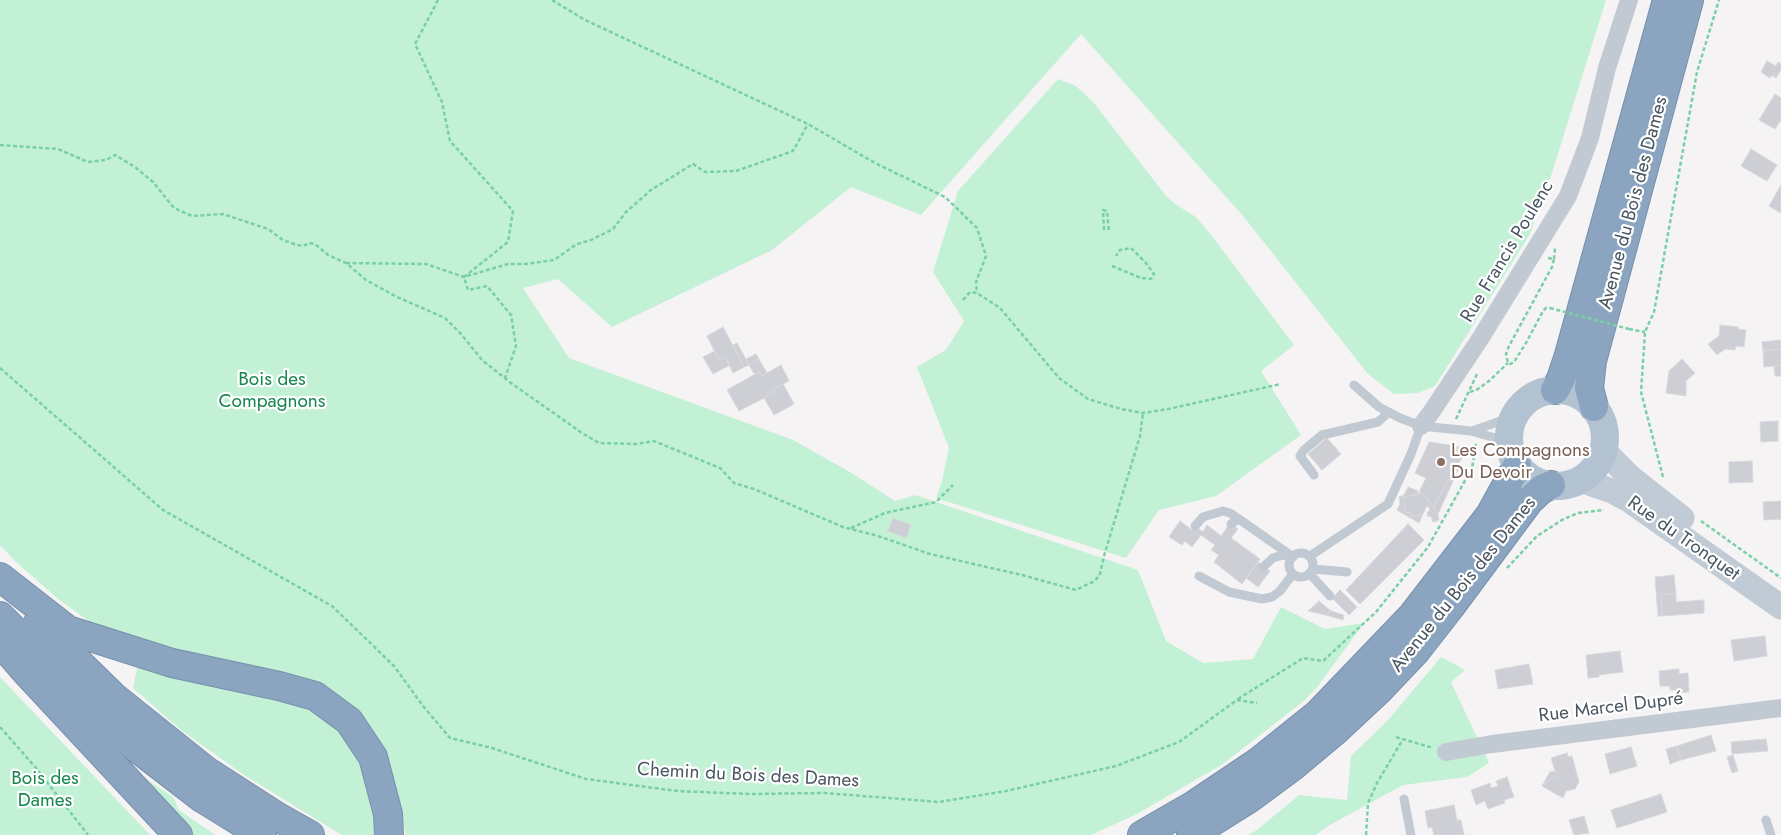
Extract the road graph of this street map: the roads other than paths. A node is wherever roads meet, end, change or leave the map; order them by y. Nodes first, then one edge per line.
1 (1629, 0) edge
2 (1667, 0) edge
3 (1689, 0) edge
4 (1354, 386) dead end
5 (1555, 390) junction
6 (1594, 407) junction
7 (1389, 412) junction
8 (1515, 414) junction
9 (1420, 426) junction
10 (1472, 431) junction
11 (1603, 450) junction
12 (1513, 457) junction
13 (1314, 474) dead end
14 (1580, 480) junction
15 (1551, 485) junction
16 (1195, 526) dead end
17 (1310, 556) junction
18 (1293, 557) junction
19 (1263, 567) dead end
20 (1311, 572) junction
21 (1347, 572) dead end
22 (1293, 574) junction
23 (1199, 576) dead end
24 (0, 577) edge
25 (0, 586) edge
26 (1781, 589) edge
27 (1330, 596) dead end
28 (1781, 607) edge
29 (0, 616) edge
30 (0, 642) edge
31 (1781, 708) edge
32 (1446, 752) road end
33 (1404, 799) dead end
34 (1766, 820) dead end
35 (170, 826) edge
36 (262, 835) edge
37 (310, 835) edge
38 (389, 835) edge
39 (1142, 835) edge
40 (1191, 835) edge
41 (1412, 835) edge
42 (1771, 835) edge

1 - 9 street, Rue Francis Poulenc
2 - 5 highway, Avenue du Bois des Dames
3 - 6 highway, Avenue du Bois des Dames
4 - 7 lane
5 - 6 main road
5 - 8 main road
6 - 11 main road
7 - 9 lane
7 - 13 lane
8 - 10 lane
8 - 12 main road
9 - 10 lane
9 - 17 lane
10 - 12 lane
11 - 14 main road
11 - 26 street, Rue du Tronquet
12 - 15 main road
12 - 39 highway, Avenue du Bois des Dames
14 - 15 main road
14 - 28 street, Rue du Tronquet
15 - 40 highway, Avenue du Bois des Dames
16 - 18 lane
17 - 18 lane
17 - 20 lane
18 - 19 lane
18 - 22 lane
20 - 21 lane
20 - 22 lane
20 - 27 lane
22 - 23 lane
24 - 38 highway
25 - 37 highway
29 - 36 highway
30 - 35 highway
31 - 32 street, Rue Marcel Dupré
33 - 41 lane
34 - 42 lane

